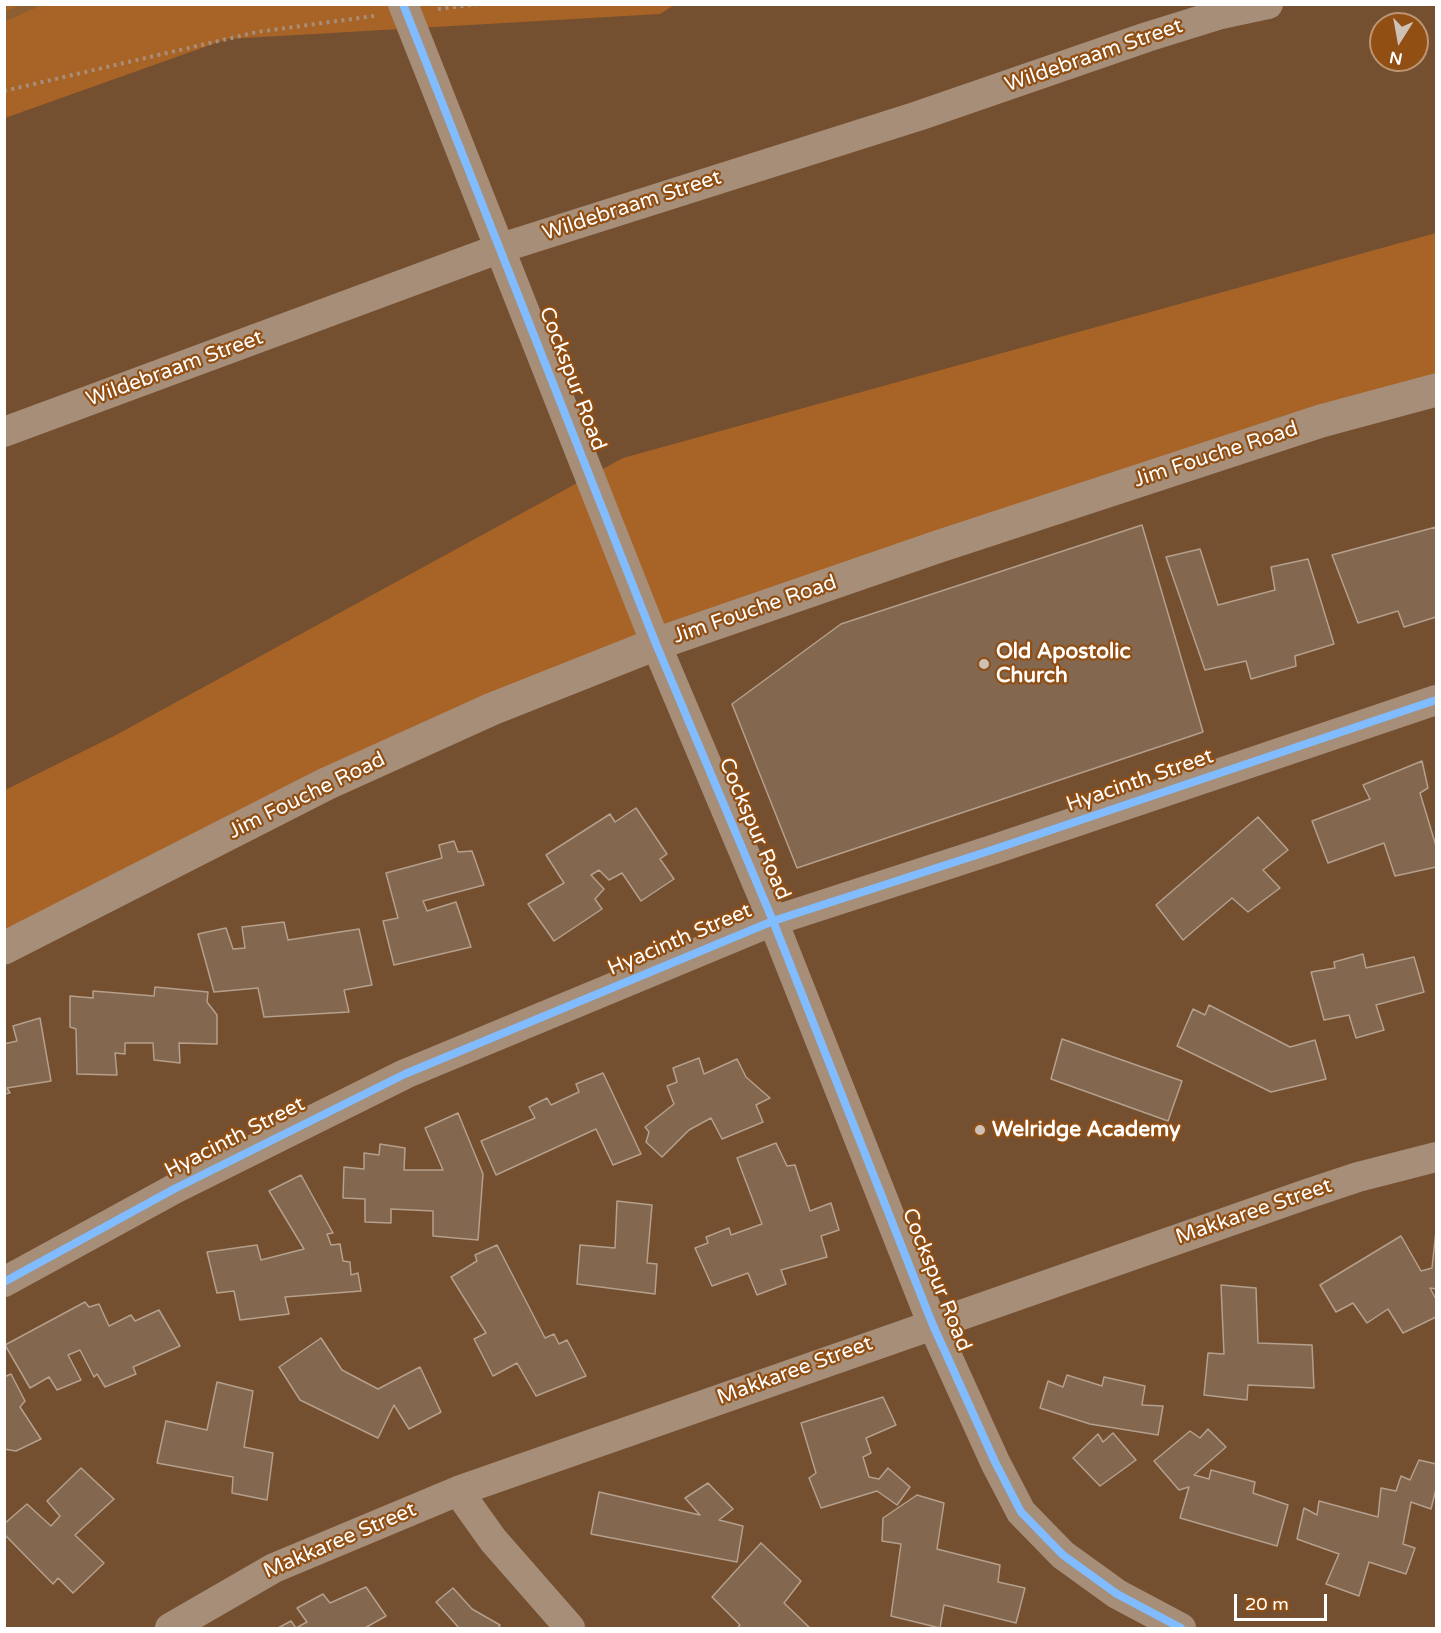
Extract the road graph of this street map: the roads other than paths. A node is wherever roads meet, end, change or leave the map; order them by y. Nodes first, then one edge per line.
1 (1268, 4) edge
2 (404, 8) edge
3 (501, 248) junction
4 (1437, 390) edge
5 (4, 432) edge
6 (656, 644) junction
7 (1437, 700) edge
8 (773, 921) junction
9 (4, 948) edge
10 (1437, 1157) edge
11 (4, 1282) edge
12 (932, 1323) junction
13 (458, 1491) junction
14 (170, 1629) edge
15 (570, 1629) edge
16 (1180, 1629) edge

1 - 3 street, Wildebraam Street
2 - 3 street, Cockspur Road
3 - 5 street, Wildebraam Street
3 - 6 street, Cockspur Road
4 - 6 street, Jim Fouche Road
6 - 8 street, Cockspur Road
6 - 9 street, Jim Fouche Road
7 - 8 street, Hyacinth Street
8 - 11 street, Hyacinth Street
8 - 12 street, Cockspur Road
10 - 12 street, Makkaree Street
12 - 13 street, Makkaree Street
12 - 16 street, Cockspur Road
13 - 14 street, Makkaree Street
13 - 15 street

